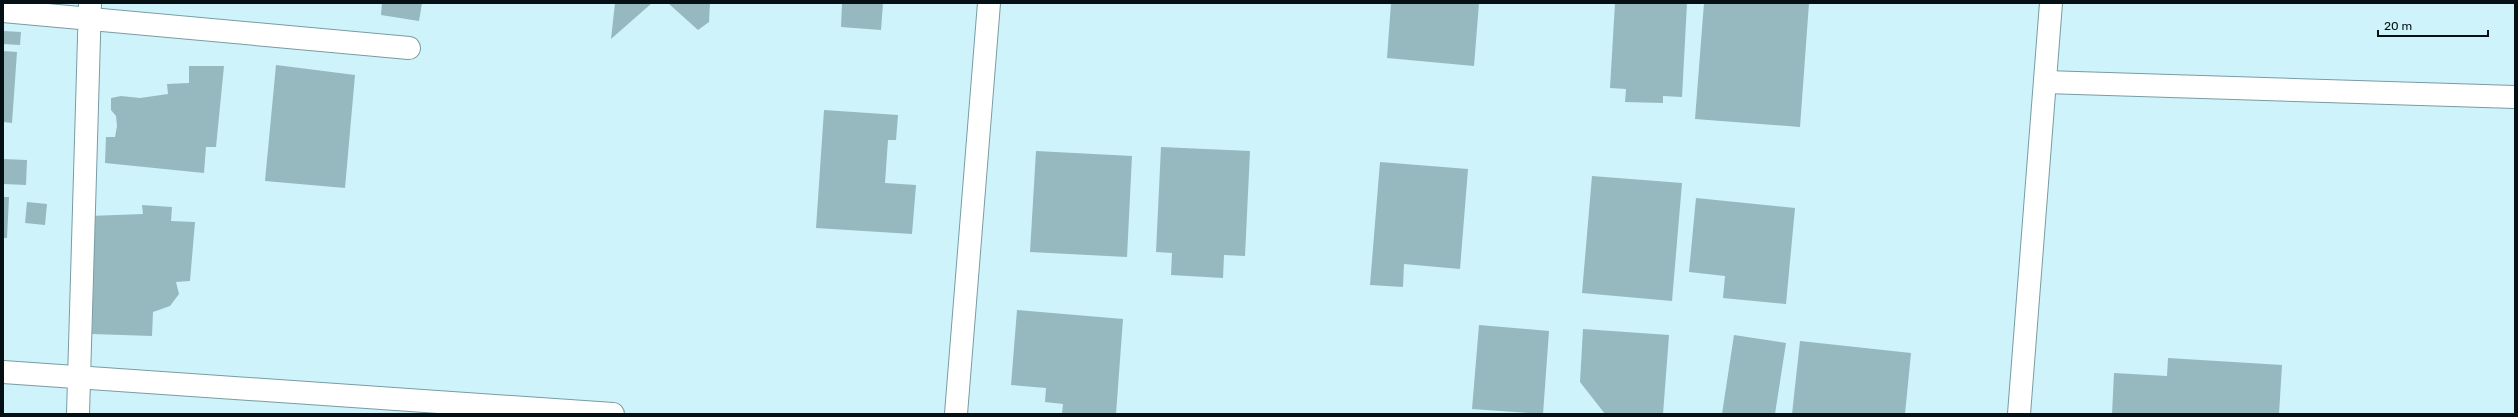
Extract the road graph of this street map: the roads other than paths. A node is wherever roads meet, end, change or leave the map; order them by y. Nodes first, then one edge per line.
1 (989, 3) edge
2 (2051, 3) edge
3 (90, 10) edge
4 (3, 11) edge
5 (409, 48) dead end
6 (2045, 82) junction
7 (2515, 97) edge
8 (3, 372) edge
9 (80, 379) junction
10 (78, 414) edge
11 (612, 414) edge
12 (956, 414) edge
13 (2019, 414) edge

1 - 12 street
2 - 6 street
3 - 4 street
3 - 5 street
3 - 9 street
6 - 7 street
6 - 13 street
8 - 9 street
9 - 10 street
9 - 11 street

